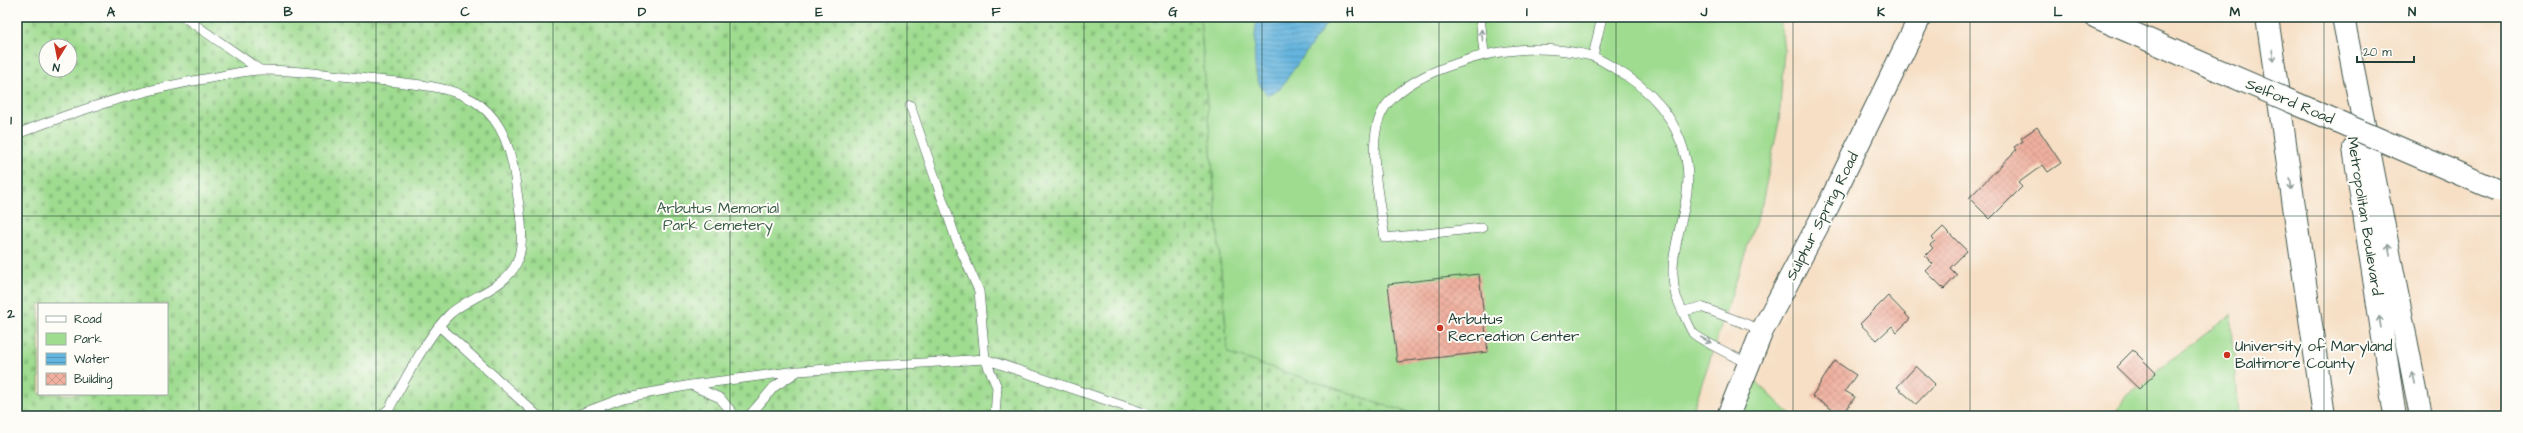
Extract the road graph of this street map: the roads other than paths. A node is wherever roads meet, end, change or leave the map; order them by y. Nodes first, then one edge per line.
1 (184, 17) edge
2 (1480, 17) edge
3 (1602, 17) edge
4 (1920, 17) edge
5 (2096, 17) edge
6 (2267, 17) edge
7 (2334, 17) edge
8 (2343, 17) edge
9 (1484, 53) junction
10 (1593, 56) junction
11 (260, 70) junction
12 (910, 105) dead end
13 (17, 134) edge
14 (2502, 191) edge
15 (1482, 228) dead end
16 (2305, 285) junction
17 (1684, 311) junction
18 (439, 326) junction
19 (1762, 330) junction
20 (985, 358) junction
21 (1749, 364) junction
22 (798, 371) junction
23 (691, 385) junction
24 (381, 416) edge
25 (538, 416) edge
26 (575, 416) edge
27 (735, 416) edge
28 (749, 416) edge
29 (995, 416) edge
30 (1153, 416) edge
31 (1728, 416) edge
32 (2319, 416) edge
33 (2324, 416) edge
34 (2395, 416) edge
35 (2421, 416) edge

1 - 11 lane
9 -> 2 lane
3 - 10 lane
4 - 19 main road, Sulphur Spring Road
5 - 14 main road, Selford Road, bridge
6 -> 16 main road
34 -> 7 main road, Metropolitan Boulevard
35 -> 8 main road
9 - 10 lane
9 - 15 lane
10 - 17 lane
11 - 13 lane
11 - 18 lane
12 - 20 lane
16 - 32 main road
16 - 33 main road
17 - 19 lane
17 -> 21 lane
18 - 24 lane
18 - 25 lane
19 - 21 main road, Sulphur Spring Road
20 - 22 lane
20 - 29 lane
20 - 30 lane
21 - 31 main road, Sulphur Spring Road
22 - 23 lane
22 - 28 lane
23 - 26 lane
23 - 27 lane

